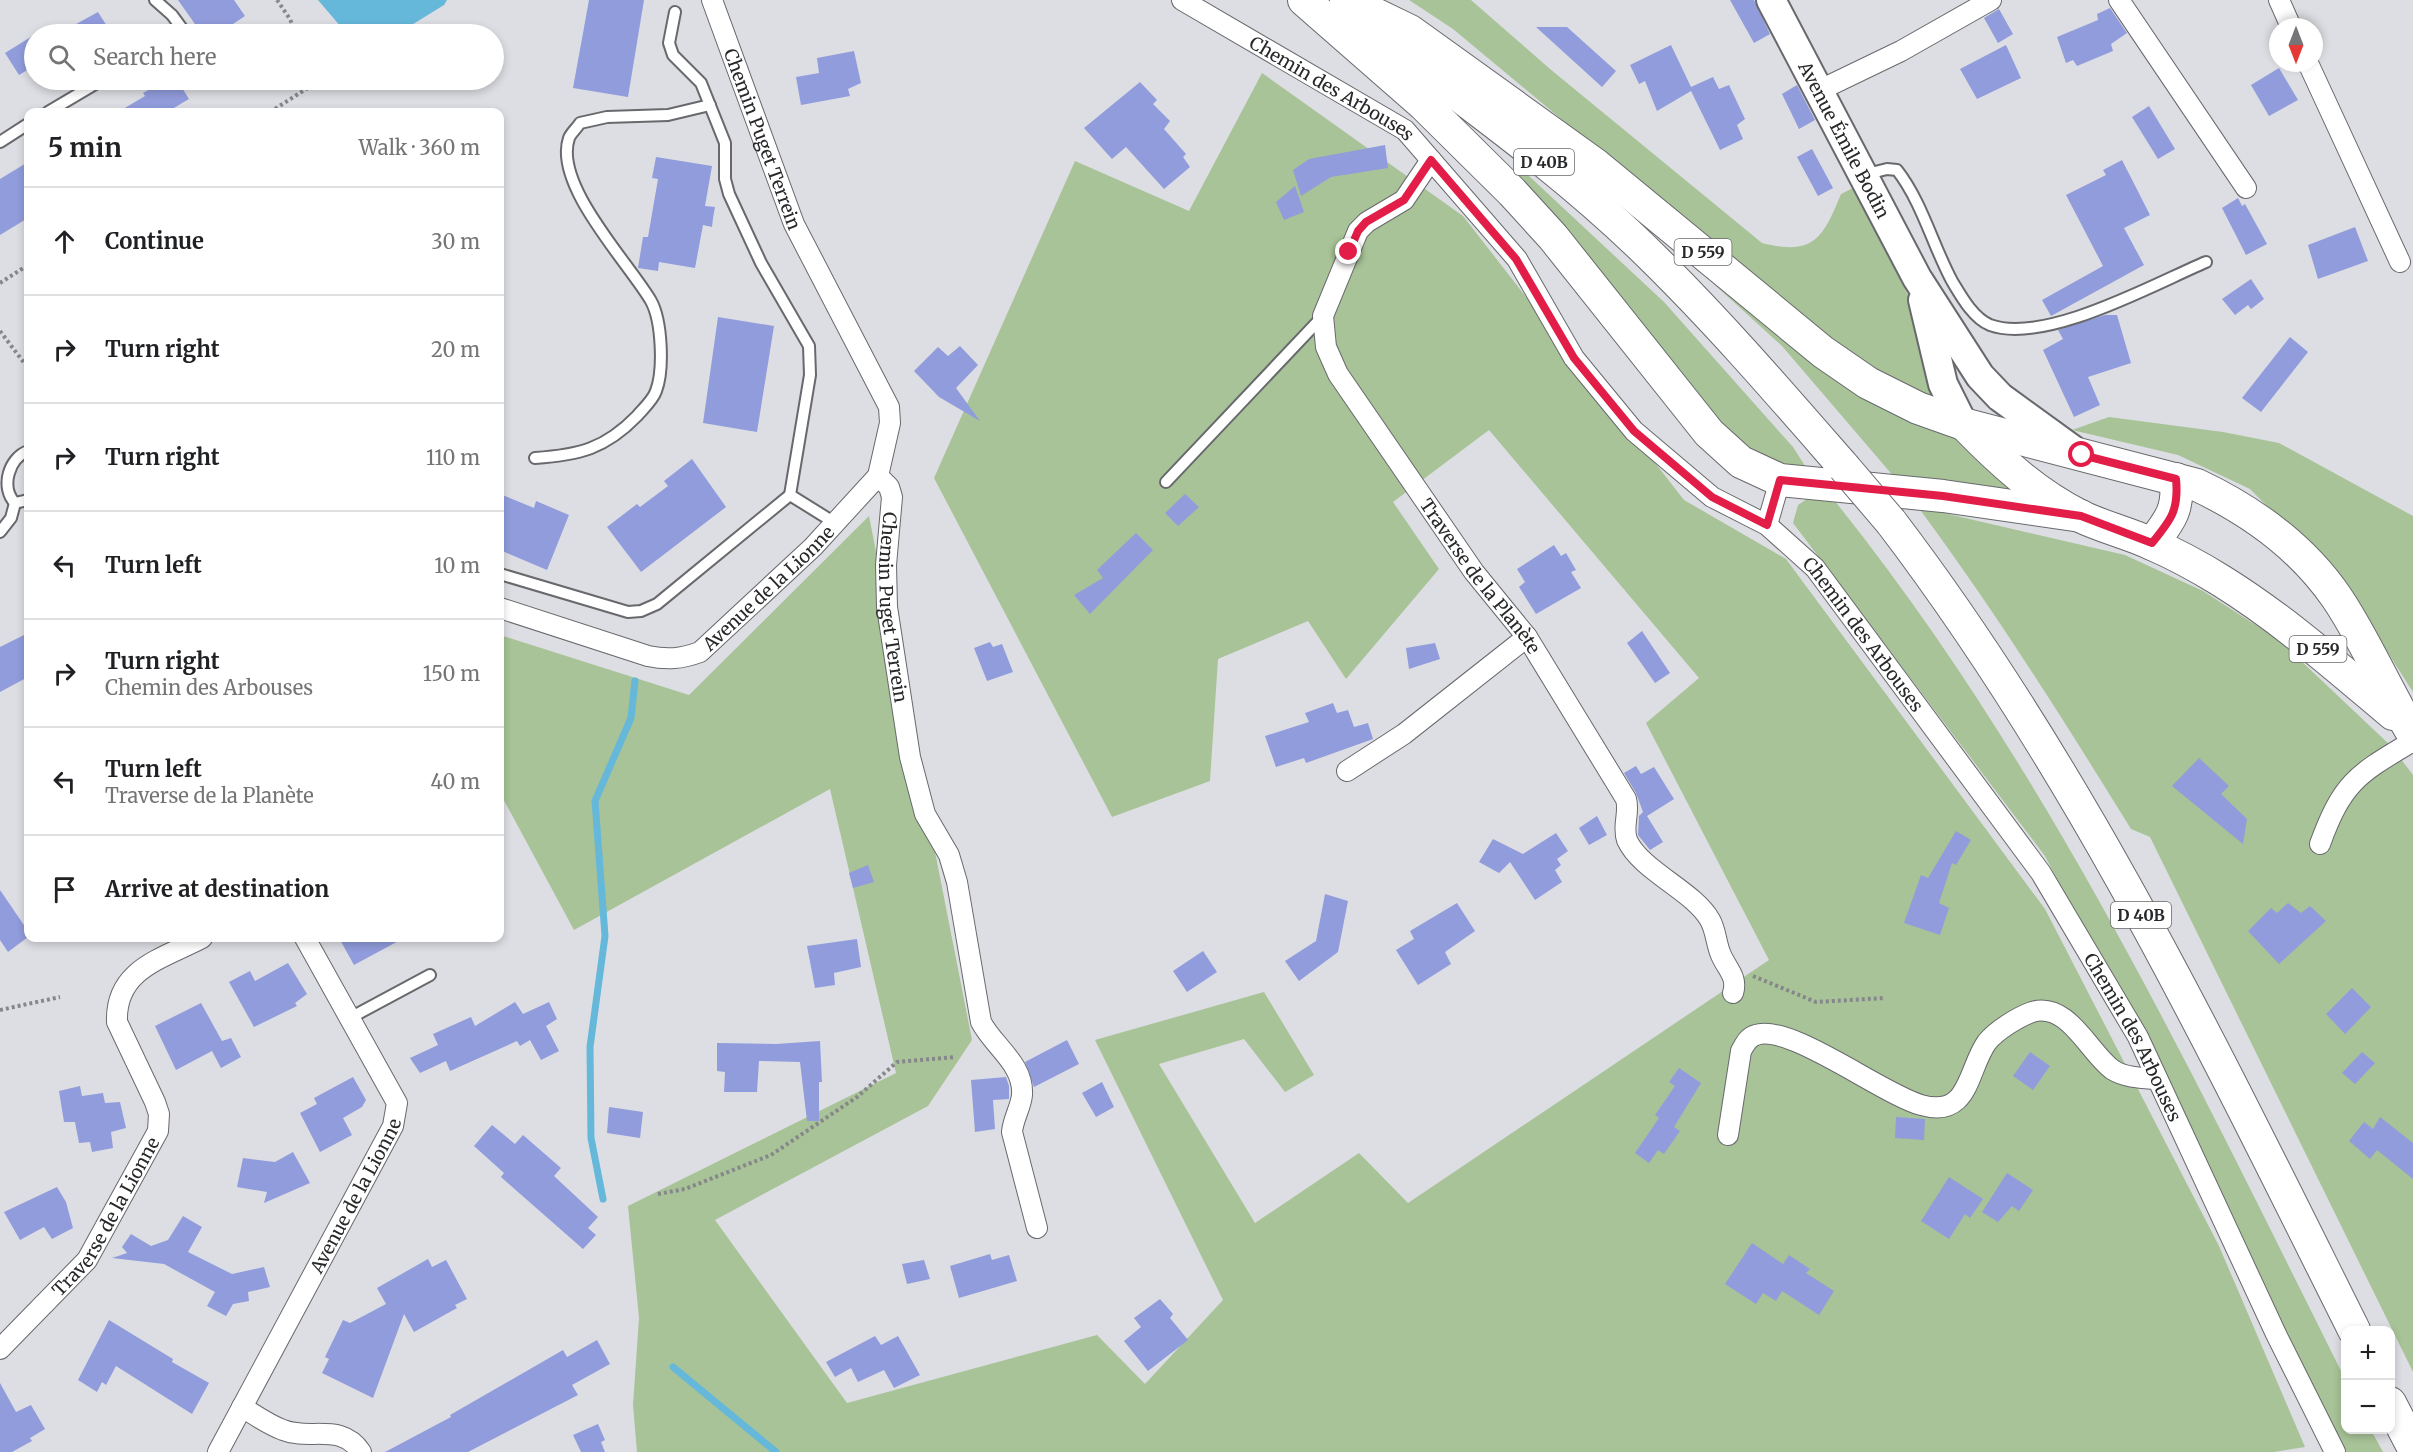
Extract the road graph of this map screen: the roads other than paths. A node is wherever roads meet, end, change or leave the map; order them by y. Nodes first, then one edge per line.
1 (155, 0) edge
2 (712, 0) edge
3 (1182, 0) edge
4 (1304, 0) edge
5 (1332, 0) edge
6 (1346, 0) edge
7 (1771, 0) edge
8 (1991, 0) edge
9 (2119, 0) edge
10 (2279, 0) edge
11 (675, 12) dead end
12 (2287, 18) edge
13 (179, 24) edge
14 (2312, 72) edge
15 (85, 90) edge
16 (1818, 91) junction
17 (710, 105) junction
18 (55, 108) edge
19 (24, 127) edge
20 (0, 142) edge
21 (1431, 160) junction
22 (1863, 175) junction
23 (2246, 188) dead end
24 (2206, 262) dead end
25 (2400, 262) dead end
26 (1917, 278) junction
27 (1323, 316) junction
28 (1964, 424) junction
29 (24, 452) edge
30 (2082, 455) junction
31 (535, 458) dead end
32 (878, 476) junction
33 (2176, 479) junction
34 (1780, 480) junction
35 (1166, 482) dead end
36 (790, 495) junction
37 (24, 501) edge
38 (15, 503) junction
39 (2081, 516) junction
40 (835, 523) junction
41 (1767, 525) junction
42 (0, 532) edge
43 (2152, 543) junction
44 (504, 575) edge
45 (504, 609) edge
46 (1527, 637) junction
47 (2412, 734) edge
48 (1347, 771) dead end
49 (2320, 844) dead end
50 (194, 942) edge
51 (306, 942) edge
52 (430, 975) dead end
53 (1734, 984) road end
54 (350, 1018) junction
55 (2157, 1079) junction
56 (1728, 1135) dead end
57 (1037, 1228) dead end
58 (2352, 1326) edge
59 (0, 1349) edge
60 (242, 1407) junction
61 (2395, 1411) edge
62 (2413, 1447) edge
63 (218, 1452) edge
64 (361, 1452) edge
65 (2335, 1452) edge

1 - 13 lane
2 - 32 street, Chemin Puget Terrein
3 - 21 street, Chemin des Arbouses
4 - 34 main road, D 559
5 - 58 main road, D 40B, bridge
6 - 28 main road, D 559
7 - 16 street, Avenue Émile Bodin
8 - 16 street
9 - 23 street
10 - 12 street
11 - 17 lane
14 - 25 street
15 - 18 lane
16 - 22 street, Avenue Émile Bodin
17 - 31 lane
17 - 36 lane
19 - 20 lane
21 - 27 street, Traverse de la Planète
21 - 41 street, Chemin des Arbouses
22 - 24 lane
22 - 26 street, Avenue Émile Bodin
26 - 28 street, Avenue Émile Bodin
26 - 30 street, Avenue Émile Bodin
27 - 35 lane
27 - 46 street, Traverse de la Planète
28 - 30 main road, D 559
28 - 39 main road, D 559
29 - 38 lane
30 - 33 main road, D 559
32 - 40 street, Avenue de la Lionne
32 - 57 street, Chemin Puget Terrein
33 - 43 main road
33 - 47 main road, D 559
34 - 39 main road, D 559
34 - 41 street
36 - 40 lane
36 - 44 lane
37 - 38 lane
38 - 42 lane
39 - 43 main road, D 559
40 - 45 street, Avenue de la Lionne
41 - 55 street, Chemin des Arbouses
43 - 47 main road, D 559
46 - 48 street
46 - 53 street, Traverse de la Planète
47 - 49 street
50 - 59 street, Traverse de la Lionne
51 - 54 street, Avenue de la Lionne
52 - 54 lane
54 - 60 street, Avenue de la Lionne
55 - 56 street
55 - 65 street, Chemin des Arbouses
60 - 63 street, Avenue de la Lionne
60 - 64 street
61 - 62 main road

